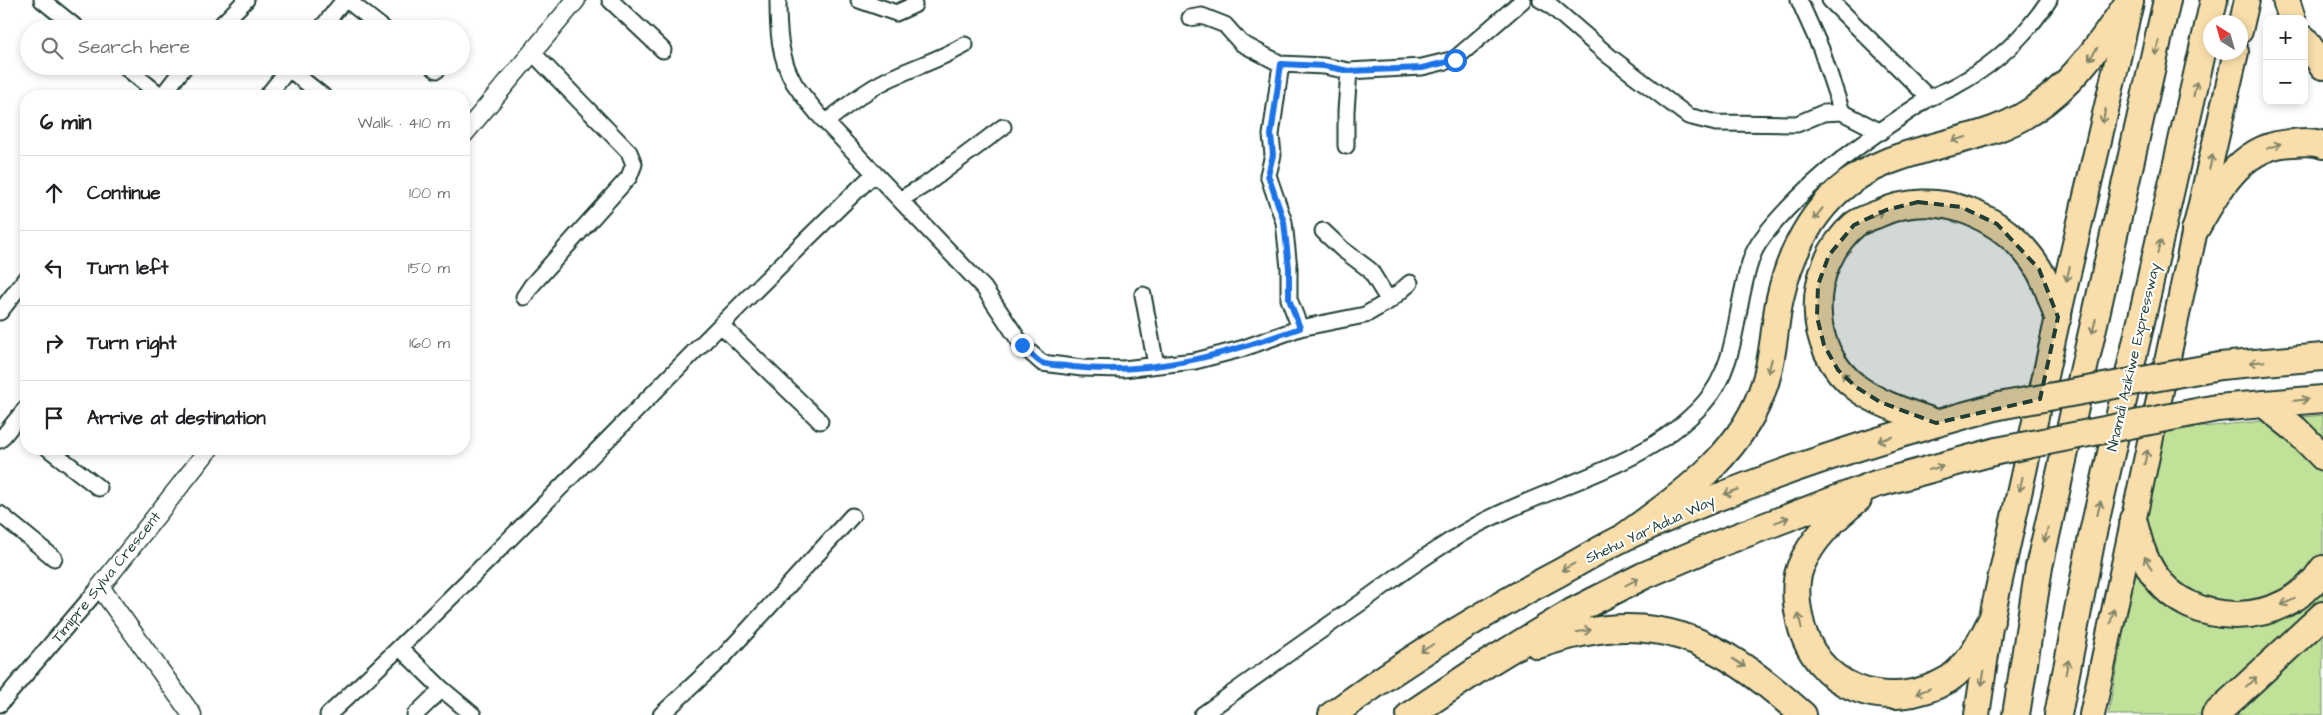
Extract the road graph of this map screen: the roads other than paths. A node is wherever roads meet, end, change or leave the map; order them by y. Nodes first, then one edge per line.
1 (42, 0) edge
2 (246, 0) edge
3 (346, 0) edge
4 (576, 0) edge
5 (610, 0) edge
6 (778, 0) edge
7 (859, 0) edge
8 (1523, 0) edge
9 (1541, 0) edge
10 (1799, 0) edge
11 (1830, 0) edge
12 (2050, 0) edge
13 (2131, 0) edge
14 (2167, 0) edge
15 (2214, 0) edge
16 (2247, 0) edge
17 (2286, 0) edge
18 (914, 5) dead end
19 (2244, 15) edge
20 (2291, 15) edge
21 (1190, 18) dead end
22 (67, 20) edge
23 (226, 20) edge
24 (329, 20) edge
25 (372, 20) edge
26 (965, 45) dead end
27 (2308, 45) edge
28 (662, 50) dead end
29 (532, 52) junction
30 (2234, 60) edge
31 (1281, 64) junction
32 (2323, 66) edge
33 (1349, 71) junction
34 (135, 75) edge
35 (178, 75) edge
36 (284, 75) edge
37 (298, 75) edge
38 (154, 90) edge
39 (167, 90) edge
40 (272, 90) edge
41 (315, 90) edge
42 (1929, 98) junction
43 (1842, 112) junction
44 (826, 122) junction
45 (470, 127) edge
46 (1002, 128) dead end
47 (1881, 132) junction
48 (2323, 145) edge
49 (1346, 146) dead end
50 (874, 174) junction
51 (902, 199) junction
52 (2195, 230) junction
53 (1323, 231) dead end
54 (1410, 283) dead end
55 (20, 286) edge
56 (1143, 295) dead end
57 (524, 297) dead end
58 (1389, 301) junction
59 (0, 312) edge
60 (2058, 317) junction
61 (721, 325) junction
62 (1300, 328) junction
63 (2321, 355) edge
64 (1156, 365) junction
65 (2323, 398) edge
66 (2264, 404) junction
67 (820, 421) dead end
68 (1936, 423) junction
69 (20, 427) edge
70 (0, 440) edge
71 (57, 455) edge
72 (204, 455) edge
73 (2323, 457) edge
74 (1876, 484) junction
75 (100, 488) dead end
76 (0, 514) edge
77 (852, 516) dead end
78 (2133, 519) junction
79 (1624, 537) junction
80 (54, 558) dead end
81 (2323, 569) edge
82 (100, 587) junction
83 (2323, 615) edge
84 (1991, 621) junction
85 (400, 648) junction
86 (1488, 662) junction
87 (442, 689) junction
88 (0, 704) edge
89 (192, 715) edge
90 (328, 715) edge
91 (415, 715) edge
92 (473, 715) edge
93 (661, 715) edge
94 (1202, 715) edge
95 (1332, 715) edge
96 (1410, 715) edge
97 (1803, 715) edge
98 (1977, 715) edge
99 (2016, 715) edge
100 (2058, 715) edge
101 (2092, 715) edge
102 (2215, 715) edge

1 - 22 street
2 - 23 street
3 - 24 street
3 - 25 street
4 - 29 street
5 - 28 street
6 - 44 street
7 - 18 street
8 - 33 street
9 - 43 street
10 - 43 street
11 - 42 street
12 - 42 street
13 -> 60 highway
13 -> 79 highway
14 -> 99 highway
100 -> 15 highway, Nnamdi Azikiwe Expressway
16 - 19 highway
17 - 20 highway
21 - 31 street
26 - 44 street
27 - 32 highway
29 - 45 street
29 - 57 street
52 -> 30 highway
31 - 33 street
31 - 62 street
33 - 49 street
34 - 38 street
35 - 39 street
36 - 40 street
37 - 41 street
42 - 47 street
43 - 47 street
44 - 50 street
46 - 51 street
47 - 94 street
52 -> 48 highway
50 - 51 street
50 - 61 street
51 - 64 street
78 -> 52 highway
53 - 58 street
54 - 58 street
55 - 59 street
56 - 64 street
58 - 62 street
68 -> 60 highway
60 -> 84 highway
61 - 67 street
61 - 85 street
62 - 64 street
63 -> 68 highway, Shehu Yar'Adua Way, bridge
66 -> 65 highway
66 - 73 highway
74 -> 66 highway, bridge
68 -> 79 highway, Shehu Yar'Adua Way
69 - 70 street
71 - 75 street
72 - 82 street, Timipre Sylva Crescent
84 -> 74 highway
86 -> 74 highway
76 - 80 street
77 - 93 street
81 -> 78 highway
101 -> 78 highway
79 -> 95 highway, Shehu Yar'Adua Way
82 - 88 street, Timipre Sylva Crescent
82 - 89 street
102 -> 83 highway
84 -> 98 highway
85 - 87 street
85 - 90 street
86 - 96 highway
86 -> 97 highway
87 - 91 street
87 - 92 street

